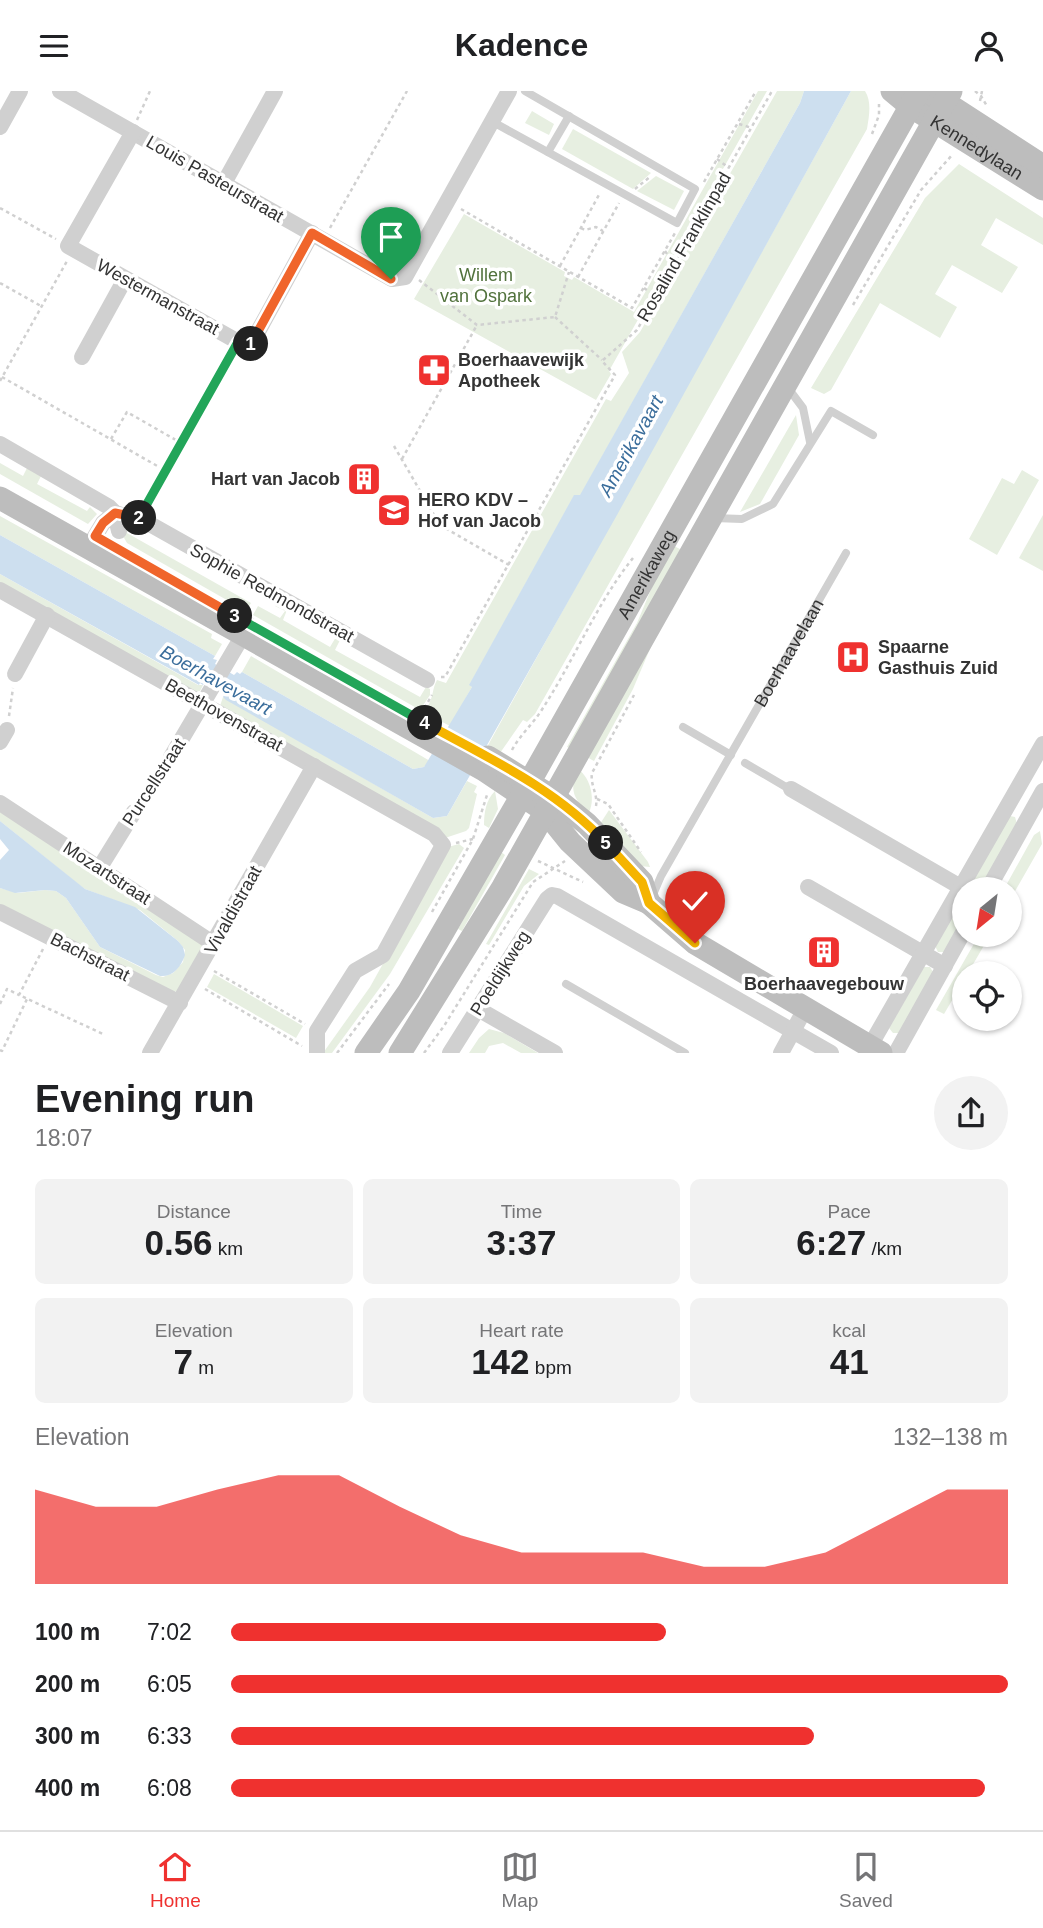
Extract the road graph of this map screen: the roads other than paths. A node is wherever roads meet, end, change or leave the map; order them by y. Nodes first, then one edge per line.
1 (20, 91) edge
2 (61, 91) edge
3 (275, 91) edge
4 (509, 91) edge
5 (525, 91) edge
6 (892, 91) edge
7 (931, 100) edge
8 (569, 116) junction
9 (493, 122) junction
10 (0, 127) edge
11 (133, 132) junction
12 (548, 152) junction
13 (1043, 166) edge
14 (224, 183) junction
15 (1043, 189) edge
16 (317, 237) junction
17 (125, 279) junction
18 (82, 358) dead end
19 (785, 384) junction
20 (873, 435) dead end
21 (810, 442) junction
22 (0, 444) edge
23 (0, 483) edge
24 (0, 498) edge
25 (115, 513) junction
26 (711, 517) junction
27 (119, 531) dead end
28 (91, 542) junction
29 (846, 553) dead end
30 (0, 590) edge
31 (47, 615) junction
32 (246, 630) junction
33 (15, 674) road end
34 (432, 681) road end
35 (203, 703) junction
36 (683, 727) dead end
37 (1043, 744) edge
38 (731, 755) junction
39 (172, 757) road end
40 (745, 763) dead end
41 (314, 766) junction
42 (789, 788) joint
43 (526, 789) junction
44 (1018, 789) junction
45 (1042, 794) edge
46 (0, 803) edge
47 (549, 804) junction
48 (1007, 808) junction
49 (134, 812) road end
50 (1036, 817) edge
51 (570, 842) junction
52 (524, 849) junction
53 (100, 867) junction
54 (968, 877) edge
55 (996, 877) edge
56 (952, 882) edge
57 (808, 887) dead end
58 (649, 903) junction
59 (952, 905) edge
60 (0, 912) edge
61 (214, 944) junction
62 (955, 947) edge
63 (923, 953) junction
64 (944, 966) junction
65 (566, 984) dead end
66 (180, 1003) junction
67 (478, 1009) junction
68 (805, 1009) junction
69 (793, 1031) junction
70 (310, 1050) edge
71 (876, 1050) edge
72 (150, 1053) edge
73 (366, 1053) edge
74 (400, 1053) edge
75 (450, 1053) edge
76 (555, 1053) edge
77 (685, 1053) edge
78 (781, 1053) edge
79 (831, 1053) edge
80 (896, 1053) edge

1 - 10 street
2 - 11 street, Louis Pasteurstraat
3 - 14 street
4 - 9 street
5 - 8 lane
6 - 7 main road
7 - 13 main road, Kennedylaan
7 - 15 main road, Kennedylaan
7 - 19 main road, Amerikaweg
7 - 43 main road, Amerikaweg
8 - 12 lane
8 - 12 lane
9 - 12 lane
9 - 16 street, Louis Pasteurstraat
11 - 14 street, Louis Pasteurstraat
11 - 17 street, Westermanstraat
14 - 16 street, Louis Pasteurstraat
16 - 17 street, Westermanstraat
17 - 18 street
19 - 21 lane
19 - 26 main road, Amerikaweg
20 - 21 lane
21 - 26 lane
22 - 25 street
23 - 28 main road
24 - 28 main road
25 - 27 street
25 - 28 street
25 - 34 street, Sophie Redmondstraat
26 - 47 main road, Amerikaweg
28 - 32 main road
29 - 38 lane, Boerhaavelaan
30 - 31 street, Beethovenstraat
31 - 33 street
31 - 35 street, Beethovenstraat
32 - 35 street, Purcellstraat
32 - 43 main road
35 - 39 street, Purcellstraat
35 - 41 street, Beethovenstraat
36 - 38 lane
37 - 44 street
38 - 58 lane, Boerhaavelaan
40 - 42 lane
41 - 61 street, Vivaldistraat
41 - 70 street, Beethovenstraat
42 - 56 street
43 - 47 main road
43 - 73 main road, Amerikaweg
44 - 45 street
44 - 48 street
45 - 50 street
46 - 53 street, Mozartstraat
47 - 51 main road
47 - 52 main road, Amerikaweg
47 - 58 main road
48 - 50 street
48 - 54 street
49 - 53 street, Purcellstraat
50 - 55 street
51 - 52 main road
51 - 58 main road
52 - 74 main road, Amerikaweg
53 - 61 street, Mozartstraat
57 - 63 street
58 - 68 main road
59 - 63 street
60 - 66 street, Bachstraat
61 - 66 street, Vivaldistraat
62 - 64 street
63 - 64 street
63 - 71 street
64 - 80 street
65 - 77 lane
66 - 72 street, Vivaldistraat
67 - 69 street, Poeldijkweg
67 - 75 street, Poeldijkweg
67 - 76 street
68 - 69 street
68 - 71 main road
69 - 78 street
69 - 79 street

